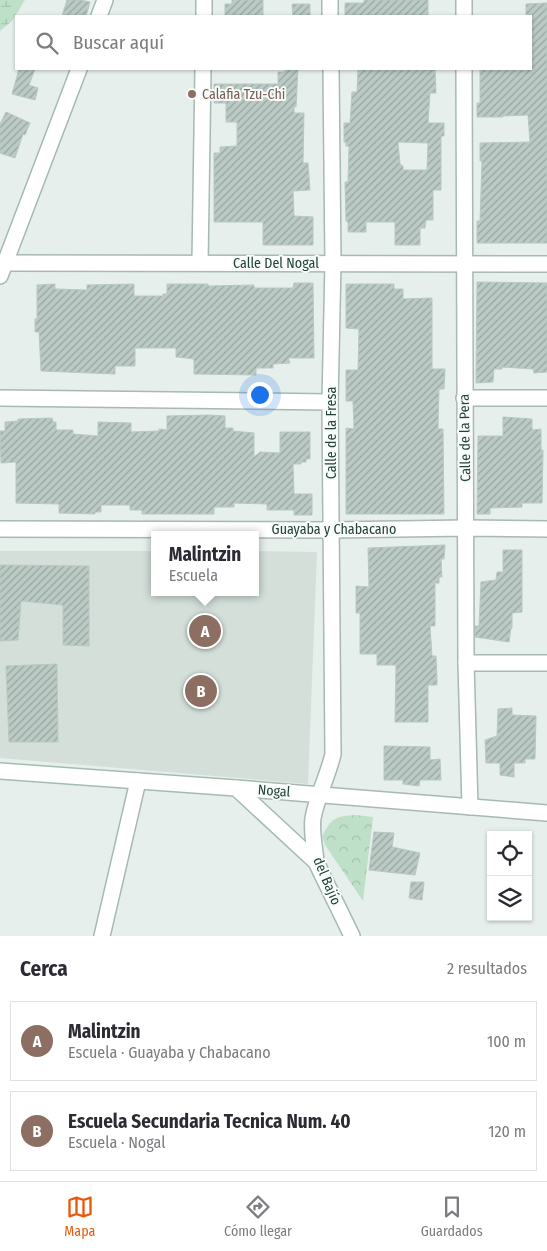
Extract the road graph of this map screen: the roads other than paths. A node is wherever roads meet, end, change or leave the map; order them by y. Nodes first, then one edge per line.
1 (106, 0) edge
2 (204, 0) edge
3 (330, 0) edge
4 (464, 0) edge
5 (99, 15) edge
6 (204, 15) edge
7 (330, 15) edge
8 (464, 15) edge
9 (79, 70) edge
10 (203, 70) edge
11 (330, 70) edge
12 (464, 70) edge
13 (200, 263) junction
14 (333, 263) junction
15 (464, 264) junction
16 (547, 264) edge
17 (2, 269) edge
18 (0, 398) edge
19 (464, 398) junction
20 (547, 398) edge
21 (330, 402) junction
22 (466, 528) junction
23 (0, 529) edge
24 (547, 529) edge
25 (331, 530) junction
26 (466, 663) junction
27 (547, 663) edge
28 (0, 772) edge
29 (138, 781) junction
30 (236, 788) junction
31 (320, 794) junction
32 (470, 807) junction
33 (547, 813) edge
34 (316, 862) junction
35 (102, 936) edge
36 (352, 936) edge

1 - 5 street
2 - 6 street
3 - 7 street
4 - 8 street
9 - 17 street
10 - 13 street
11 - 14 street, Calle de la Fresa
12 - 15 street, Calle de la Pera
13 - 14 street, Calle Del Nogal
13 - 17 street, Calle Del Nogal
14 - 15 street, Calle Del Nogal
14 - 21 street, Calle de la Fresa
15 - 16 street, Calle Del Nogal
15 - 19 street, Calle de la Pera
18 - 21 street
19 - 20 street
19 - 22 street, Calle de la Pera
21 - 25 street, Calle de la Fresa
22 - 24 street, Guayaba y Chabacano
22 - 25 street, Guayaba y Chabacano
22 - 26 street, Calle de la Pera
23 - 25 street, Guayaba y Chabacano
25 - 31 street, Calle de la Fresa
26 - 27 street
26 - 32 street, Calle de la Pera
28 - 29 street, Nogal
29 - 30 street, Nogal
29 - 35 street
30 - 31 street, Nogal
30 - 34 street
31 - 32 street, Nogal
31 - 34 street, del Bajío
32 - 33 street, Nogal
34 - 36 street, del Bajío

